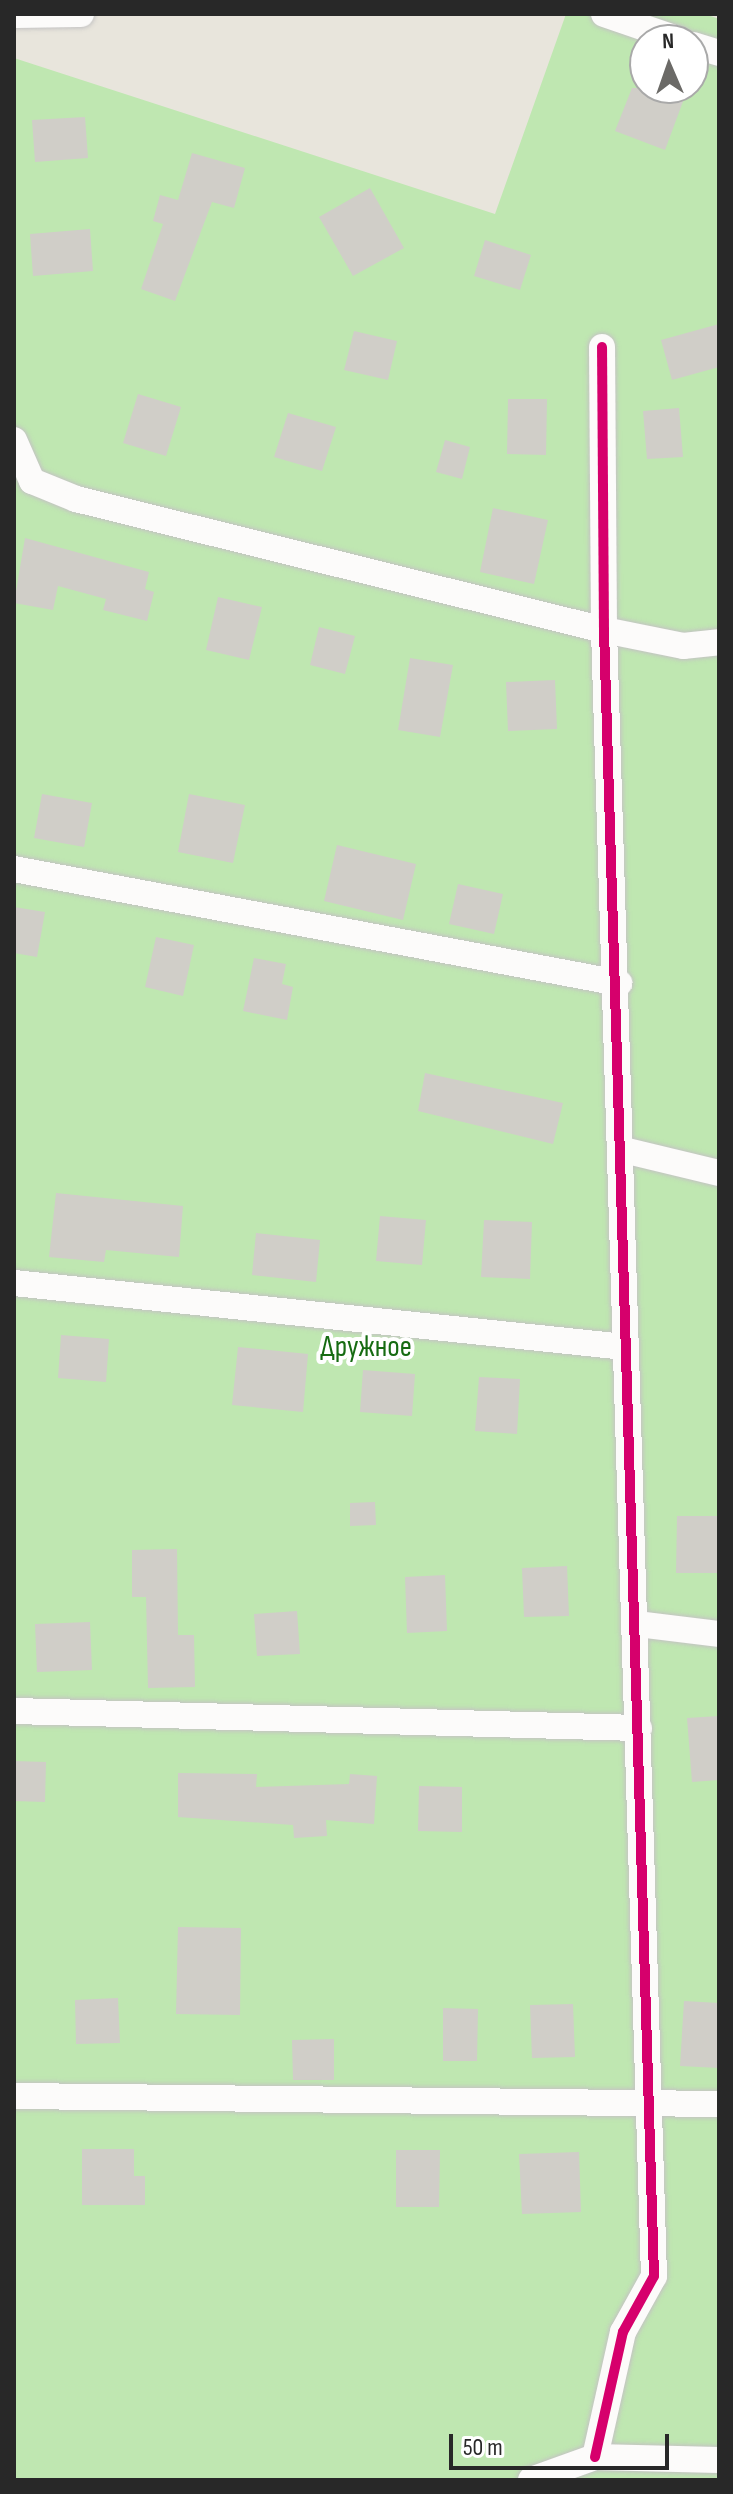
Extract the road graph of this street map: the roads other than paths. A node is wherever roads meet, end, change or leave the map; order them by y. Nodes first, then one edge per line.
1 (81, 14) edge
2 (604, 14) edge
3 (14, 15) edge
4 (633, 24) edge
5 (602, 347) dead end
6 (14, 440) edge
7 (604, 630) junction
8 (719, 642) edge
9 (14, 869) edge
10 (619, 983) junction
11 (623, 1150) junction
12 (719, 1173) edge
13 (14, 1283) edge
14 (625, 1347) junction
15 (637, 1624) junction
16 (719, 1634) edge
17 (14, 1711) edge
18 (639, 1728) junction
19 (14, 2096) edge
20 (651, 2103) junction
21 (719, 2104) edge
22 (595, 2457) junction
23 (719, 2460) edge
24 (531, 2480) edge

1 - 3 street
2 - 4 street
5 - 7 street
6 - 7 street
7 - 8 street
7 - 10 street
9 - 10 street
10 - 11 street
11 - 12 street
11 - 14 street
13 - 14 street
14 - 15 street
15 - 16 street
15 - 18 street
17 - 18 street
18 - 20 street
19 - 20 street
20 - 21 street
20 - 22 street
22 - 23 street
22 - 24 street

